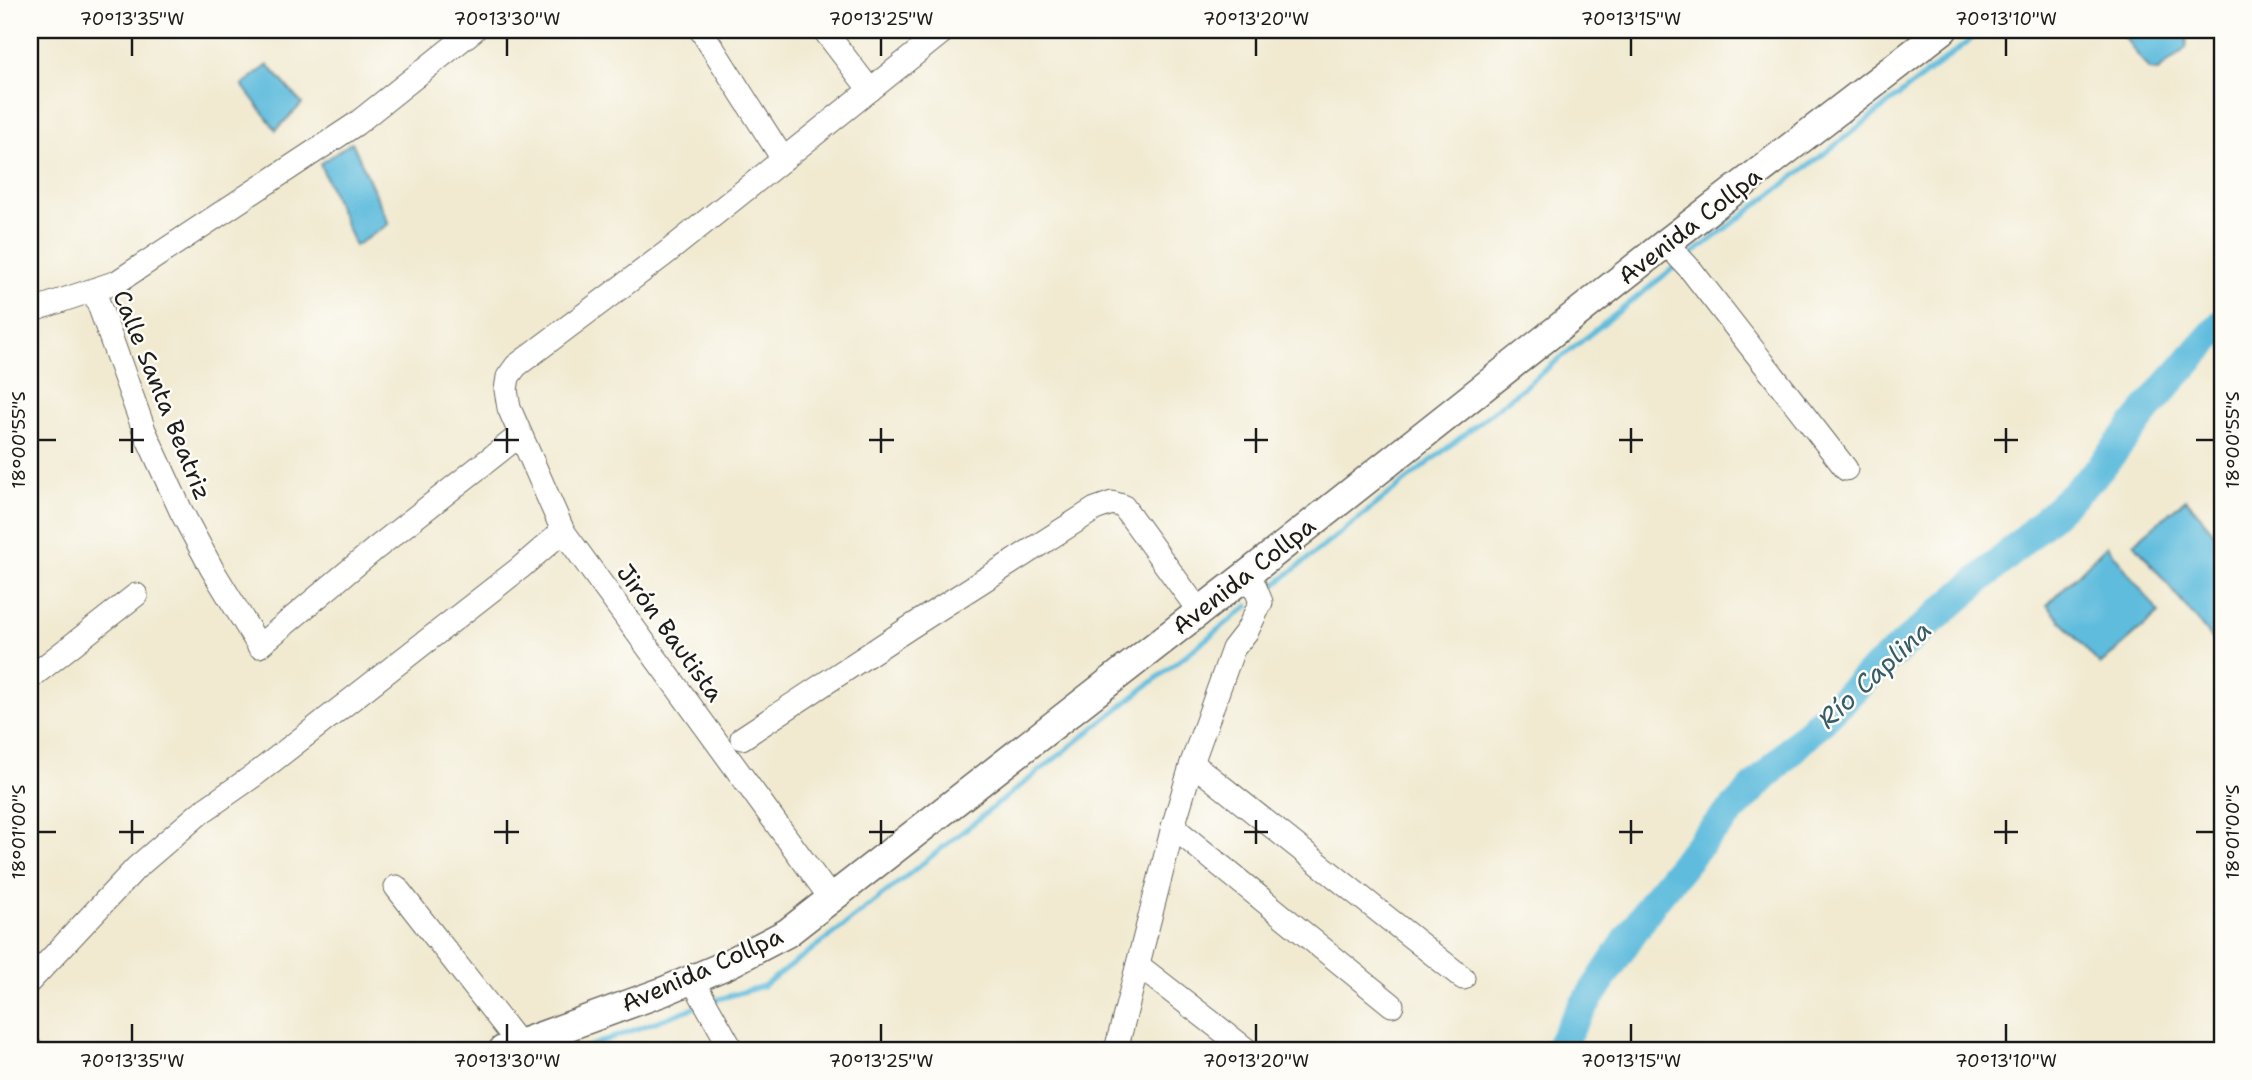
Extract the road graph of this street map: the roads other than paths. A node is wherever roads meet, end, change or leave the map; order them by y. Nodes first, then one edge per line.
1 (474, 30) edge
2 (701, 30) edge
3 (824, 30) edge
4 (944, 30) edge
5 (1943, 30) edge
6 (870, 90) junction
7 (783, 159) junction
8 (1666, 243) junction
9 (94, 291) junction
10 (30, 311) edge
11 (520, 435) junction
12 (1846, 469) dead end
13 (564, 531) junction
14 (1249, 573) junction
15 (136, 594) dead end
16 (1199, 611) junction
17 (30, 678) edge
18 (742, 738) dead end
19 (1192, 763) junction
20 (1173, 827) junction
21 (396, 887) dead end
22 (832, 900) junction
23 (1139, 966) junction
24 (1463, 978) dead end
25 (692, 979) junction
26 (30, 981) edge
27 (1392, 1005) dead end
28 (512, 1047) edge
29 (732, 1050) edge
30 (1116, 1050) edge
31 (1247, 1050) edge

1 - 9 street
2 - 7 street
3 - 6 street
4 - 6 street
5 - 8 main road, Avenida Collpa
6 - 7 street
7 - 11 street, Jirón Bautista
8 - 12 street
8 - 14 main road, Avenida Collpa
9 - 10 street, Calle Santa Beatriz
9 - 11 street, Calle Santa Beatriz
11 - 13 street, Jirón Bautista
13 - 22 street, Jirón Bautista
13 - 26 street
14 - 16 main road, Avenida Collpa
14 - 19 street
15 - 17 street
16 - 18 street
16 - 22 main road, Avenida Collpa
19 - 20 street
19 - 24 street
20 - 23 street
20 - 27 street
21 - 28 street
22 - 25 main road, Avenida Collpa
23 - 30 street
23 - 31 street
25 - 28 main road, Avenida Collpa
25 - 29 street

